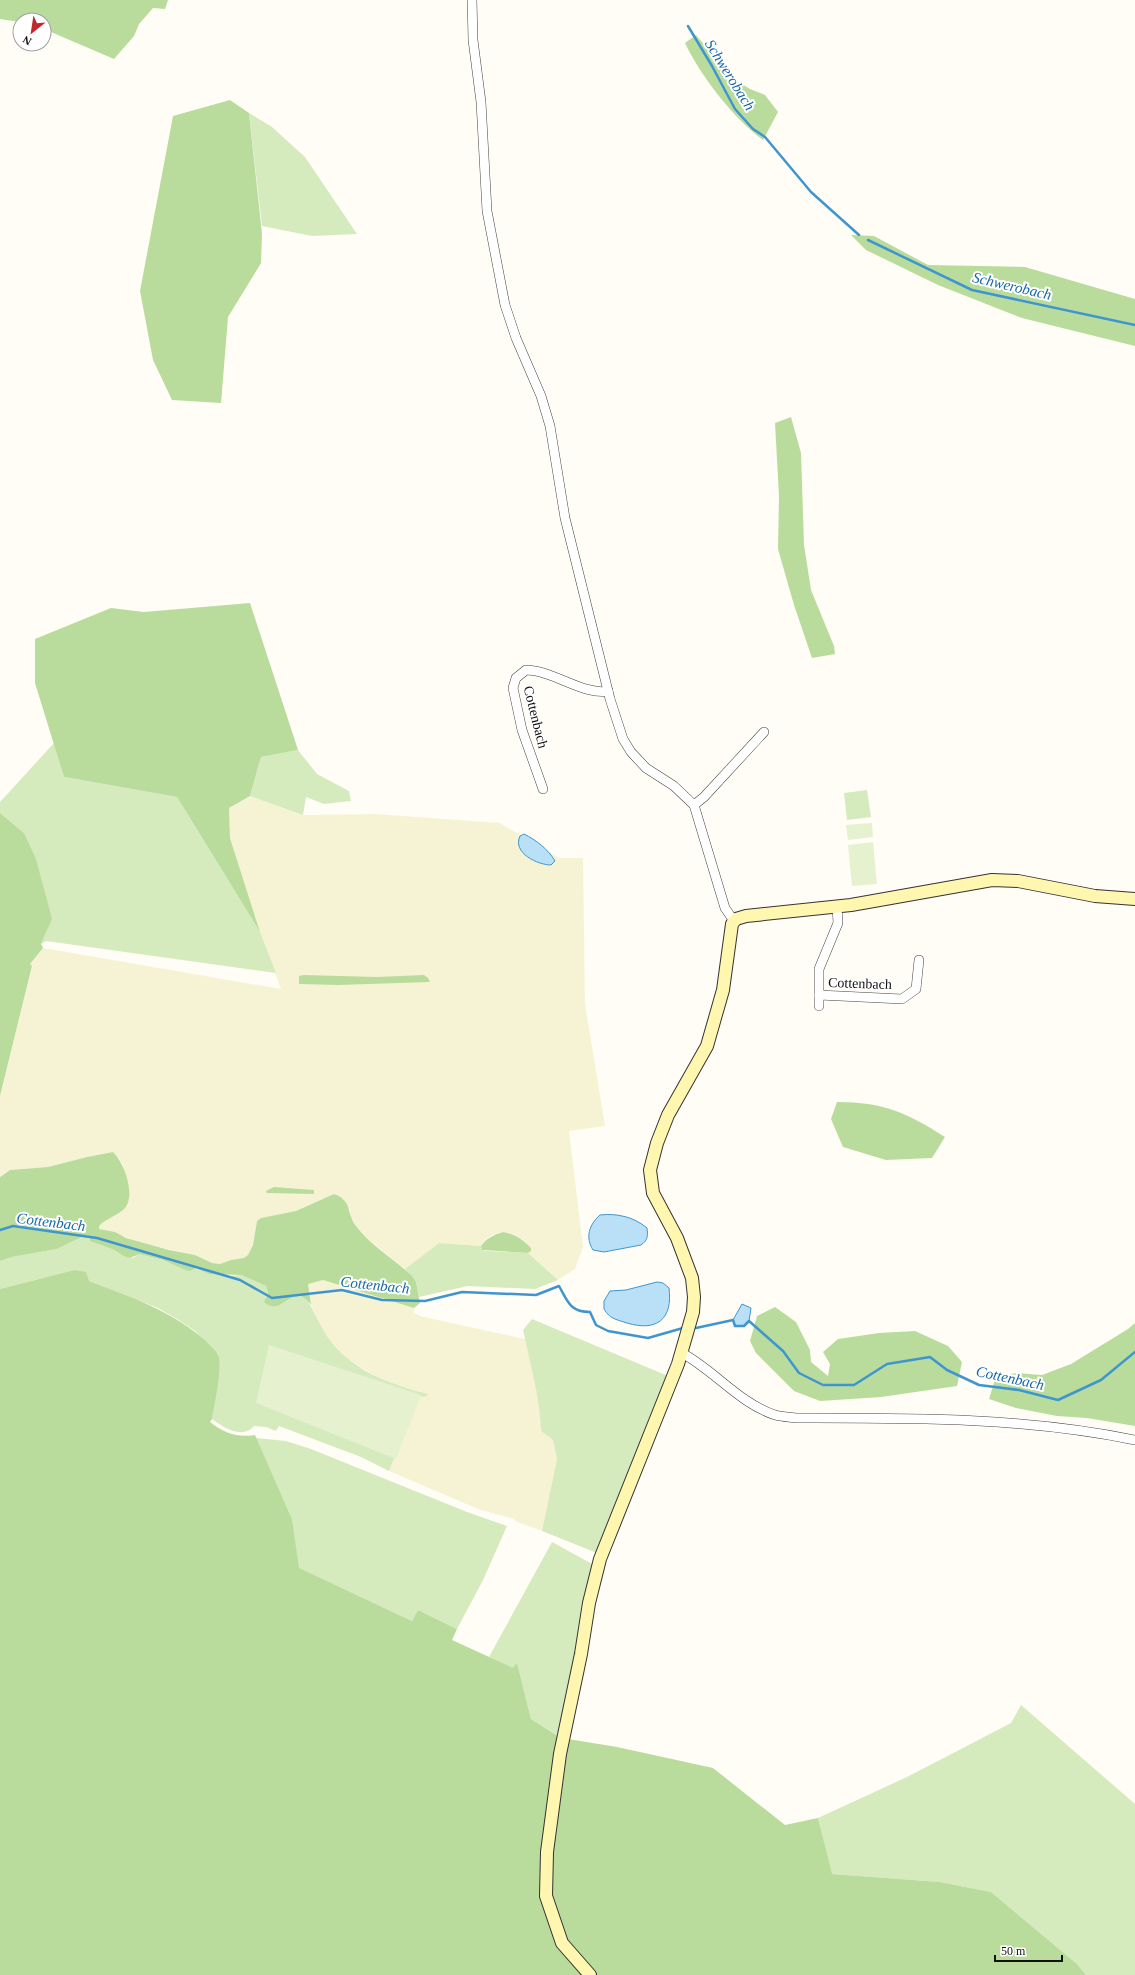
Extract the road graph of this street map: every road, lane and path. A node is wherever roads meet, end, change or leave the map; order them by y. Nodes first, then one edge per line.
1 (472, 0) edge
2 (608, 691) junction
3 (764, 732) dead end
4 (543, 789) dead end
5 (694, 805) junction
6 (1135, 899) edge
7 (837, 906) junction
8 (734, 921) junction
9 (919, 960) dead end
10 (819, 995) junction
11 (819, 1006) dead end
12 (682, 1353) junction
13 (1135, 1440) edge
14 (590, 1975) edge

1 - 2 street
2 - 4 street, Cottenbach
2 - 5 street
3 - 5 street
5 - 8 street
6 - 7 street
7 - 8 street
7 - 10 street, Cottenbach
8 - 12 street
9 - 10 street, Cottenbach
10 - 11 street, Cottenbach
12 - 13 street
12 - 14 street

